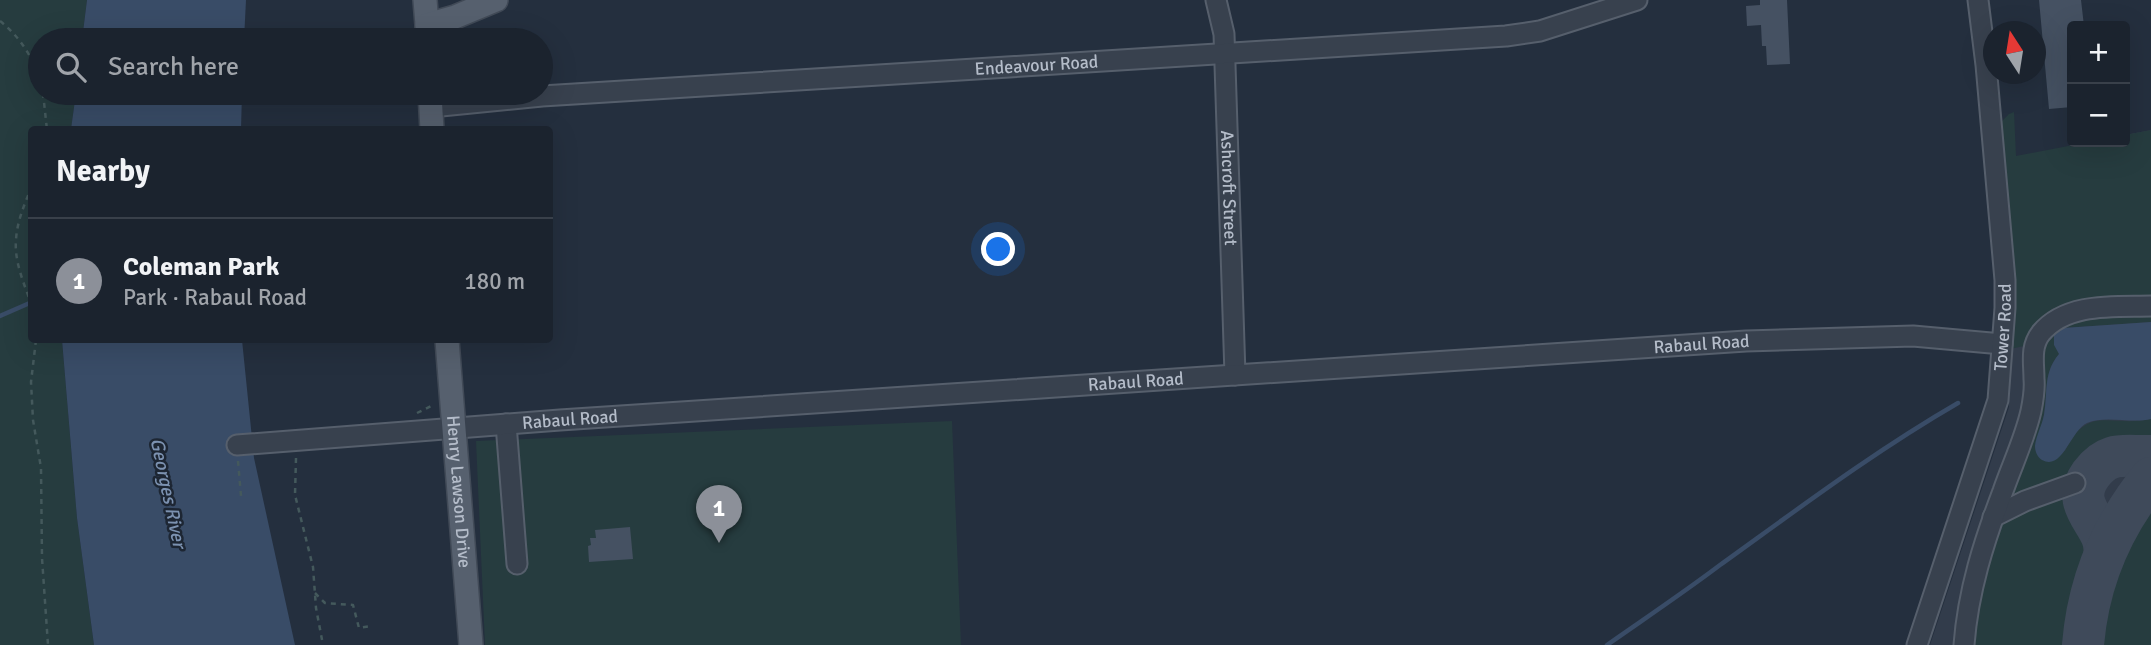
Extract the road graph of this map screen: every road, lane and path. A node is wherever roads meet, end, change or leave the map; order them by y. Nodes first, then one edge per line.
1 (425, 0) edge
2 (496, 0) edge
3 (1216, 0) edge
4 (1637, 0) edge
5 (1978, 0) edge
6 (0, 21) edge
7 (428, 28) edge
8 (435, 28) edge
9 (28, 53) edge
10 (1224, 54) junction
11 (553, 96) edge
12 (44, 105) edge
13 (476, 105) edge
14 (431, 110) edge
15 (47, 126) edge
16 (28, 196) edge
17 (28, 295) edge
18 (2151, 306) edge
19 (36, 343) edge
20 (447, 343) edge
21 (2002, 349) junction
22 (2033, 355) junction
23 (1235, 375) junction
24 (435, 402) dead end
25 (506, 424) junction
26 (455, 428) junction
27 (414, 430) junction
28 (296, 440) junction
29 (237, 453) joint
30 (2075, 482) dead end
31 (241, 494) dead end
32 (1993, 517) junction
33 (517, 564) dead end
34 (315, 593) junction
35 (371, 626) dead end
36 (48, 645) edge
37 (323, 645) edge
38 (471, 645) edge
39 (1917, 645) edge
40 (1964, 645) edge

1 - 7 main road
2 - 8 main road
3 - 10 street, Ashcroft Street
4 - 10 street, Endeavour Road
5 - 21 street, Tower Road
6 - 9 path
10 - 11 street, Endeavour Road
10 - 23 street, Ashcroft Street
12 - 15 path
13 - 14 street, Endeavour Road
16 - 17 path
18 - 22 street
19 - 36 path
20 - 26 main road, Henry Lawson Drive
21 - 22 street, Rabaul Road
21 - 23 street, Rabaul Road
21 - 39 street, Tower Road
22 - 32 street
23 - 25 street, Rabaul Road
24 - 27 path
25 - 26 street, Rabaul Road
25 - 33 street
26 - 27 street, Rabaul Road
26 - 38 main road, Henry Lawson Drive
27 - 28 street, Rabaul Road
28 - 29 street, Rabaul Road
28 - 34 path
29 - 31 path
30 - 32 street
32 - 40 street
34 - 35 path
34 - 37 path

